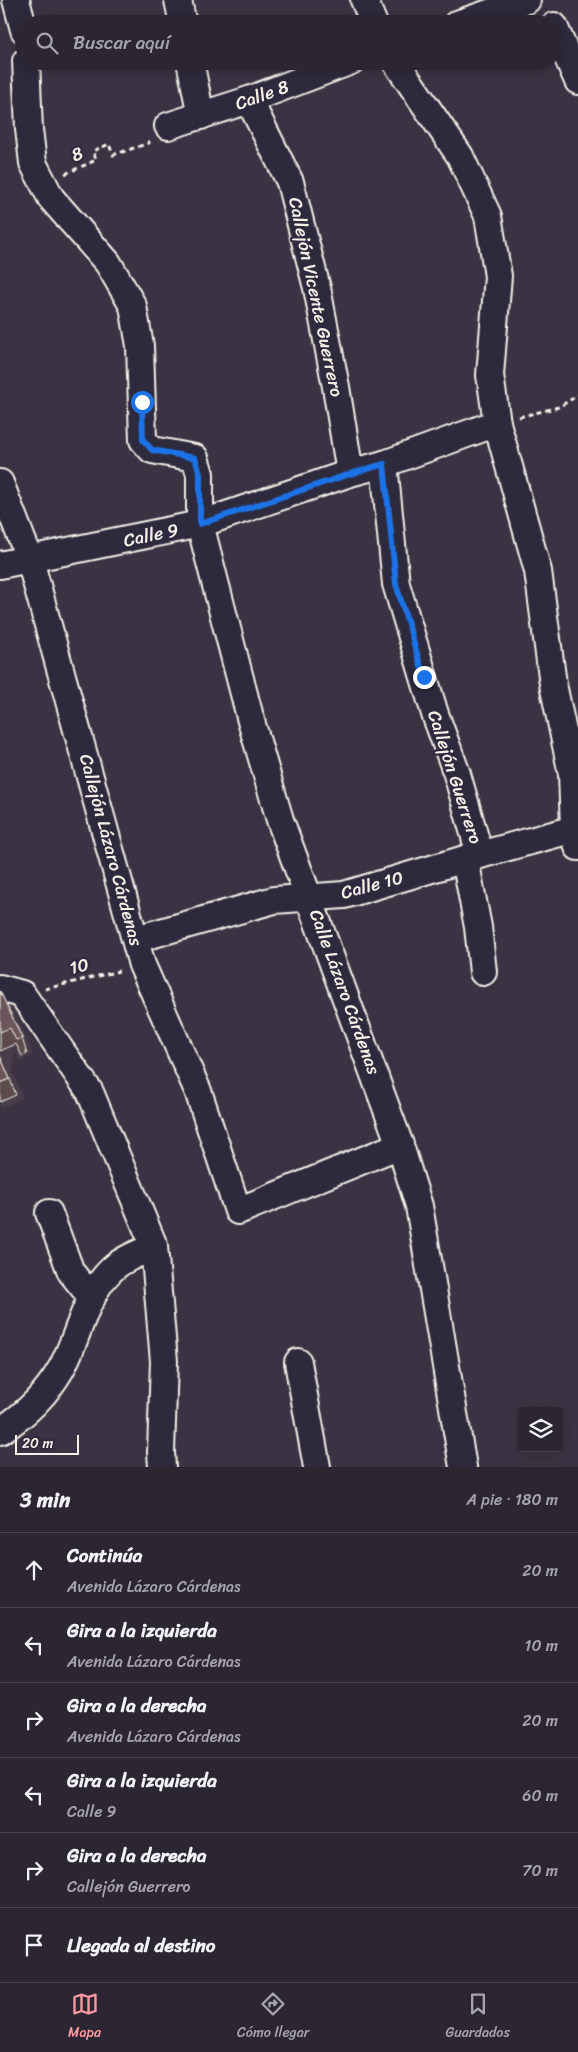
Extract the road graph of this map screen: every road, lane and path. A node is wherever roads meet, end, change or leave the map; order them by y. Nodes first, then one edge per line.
1 (16, 0) edge
2 (178, 0) edge
3 (364, 0) edge
4 (527, 0) edge
5 (543, 0) edge
6 (20, 15) edge
7 (181, 15) edge
8 (370, 15) edge
9 (483, 15) edge
10 (550, 15) edge
11 (563, 46) edge
12 (26, 70) edge
13 (192, 70) edge
14 (327, 70) edge
15 (401, 70) edge
16 (578, 81) edge
17 (249, 100) junction
18 (201, 116) junction
19 (168, 126) joint
20 (60, 167) dead end
21 (578, 395) edge
22 (497, 423) junction
23 (384, 464) junction
24 (350, 474) junction
25 (0, 484) edge
26 (200, 524) junction
27 (30, 560) junction
28 (0, 566) edge
29 (576, 835) edge
30 (472, 857) junction
31 (310, 897) junction
32 (136, 939) junction
33 (142, 965) junction
34 (483, 972) dead end
35 (11, 991) edge
36 (400, 1145) junction
37 (49, 1213) dead end
38 (154, 1246) junction
39 (92, 1298) junction
40 (298, 1362) dead end
41 (0, 1431) edge
42 (162, 1467) edge
43 (318, 1467) edge
44 (464, 1467) edge

1 - 6 street
2 - 7 street
3 - 8 street
4 - 9 street
5 - 10 street
11 - 16 street
12 - 26 street, Calle Lázaro Cárdenas
13 - 18 street
14 - 17 street, Calle 8
15 - 22 street
17 - 18 street, Calle 8
17 - 24 street, Callejón Vicente Guerrero
18 - 19 street, Calle 8
19 - 20 path, 8
21 - 22 path
22 - 23 street, Calle 9
22 - 29 street
23 - 24 street, Calle 9
23 - 30 street, Callejón Guerrero
24 - 26 street, Calle 9
25 - 27 street, Callejón Lázaro Cárdenas
26 - 27 street, Calle 9
26 - 31 street, Calle Lázaro Cárdenas
27 - 28 street, Calle 9
27 - 32 street, Callejón Lázaro Cárdenas
29 - 30 street, Calle 10
30 - 31 street, Calle 10
30 - 34 street, Callejón Guerrero
31 - 32 street, Calle 10
31 - 36 street, Calle Lázaro Cárdenas
32 - 33 street, Callejón Lázaro Cárdenas
33 - 35 path, 10
33 - 36 street, Callejón Lázaro Cárdenas
35 - 38 street
36 - 44 street, Calle Lázaro Cárdenas
37 - 39 street
38 - 39 street
38 - 42 street
39 - 41 street
40 - 43 street

